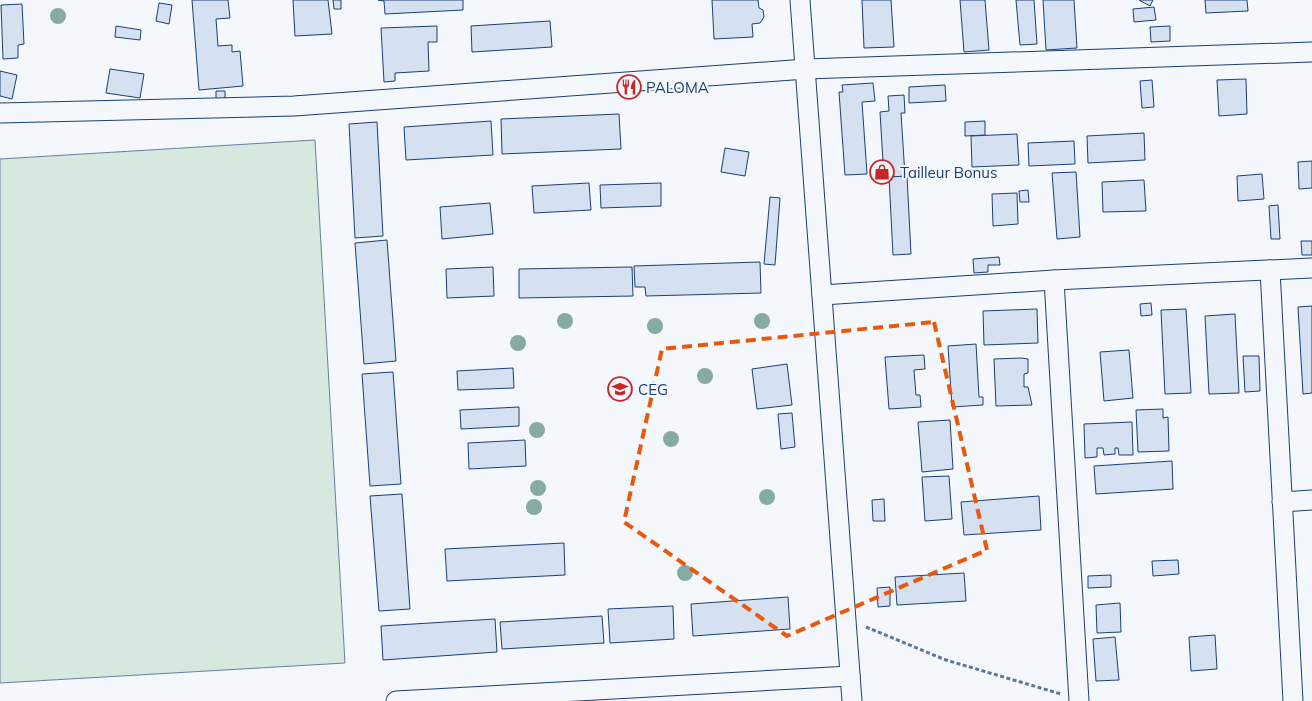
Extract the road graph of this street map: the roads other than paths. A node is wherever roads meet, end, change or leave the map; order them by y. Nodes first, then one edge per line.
1 (800, 0) edge
2 (1312, 52) edge
3 (806, 69) junction
4 (0, 113) edge
5 (1312, 268) edge
6 (1270, 270) junction
7 (1054, 280) junction
8 (822, 295) junction
9 (1312, 500) edge
10 (1282, 502) junction
11 (850, 676) junction
12 (663, 694) edge
13 (475, 699) edge
14 (1079, 700) edge
15 (396, 701) edge
16 (852, 701) edge
17 (1293, 701) edge

1 - 3 street
2 - 3 street
3 - 4 street
3 - 8 street
5 - 6 street
6 - 7 street
6 - 10 street
7 - 8 street
7 - 14 street
8 - 11 street
9 - 10 street
10 - 17 street
11 - 12 street
11 - 16 street
12 - 13 street
13 - 15 street

